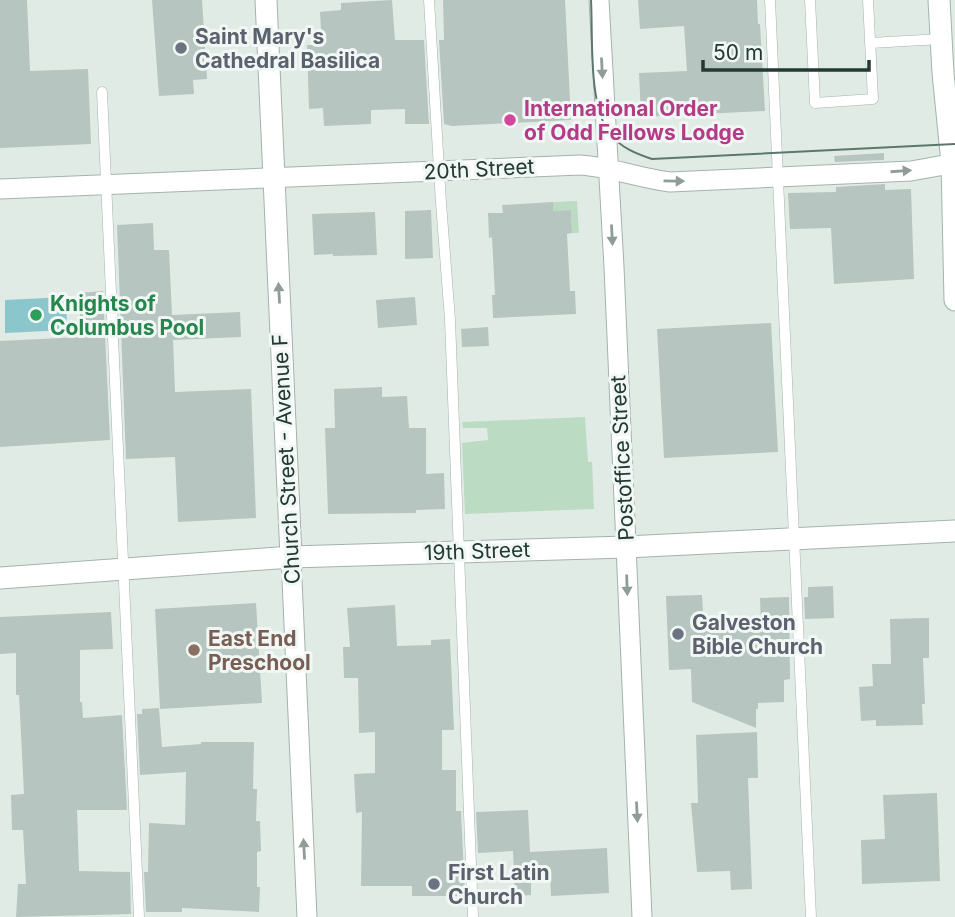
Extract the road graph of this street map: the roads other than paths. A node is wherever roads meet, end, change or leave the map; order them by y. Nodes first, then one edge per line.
1 (266, 0) edge
2 (429, 0) edge
3 (599, 0) edge
4 (770, 0) edge
5 (810, 0) edge
6 (868, 0) edge
7 (939, 0) edge
8 (941, 39) junction
9 (870, 43) junction
10 (102, 92) dead end
11 (951, 124) edge
12 (953, 163) edge
13 (607, 167) junction
14 (439, 172) junction
15 (273, 177) junction
16 (778, 177) junction
17 (106, 185) junction
18 (0, 189) edge
19 (955, 300) edge
20 (955, 531) edge
21 (795, 538) junction
22 (626, 547) junction
23 (460, 551) junction
24 (290, 557) junction
25 (124, 568) junction
26 (0, 578) edge
27 (139, 917) edge
28 (307, 917) edge
29 (473, 917) edge
30 (642, 917) edge
31 (811, 917) edge

1 - 15 street, Church Street - Avenue F
2 - 14 lane
3 -> 13 street, Postoffice Street
4 - 16 lane
5 - 9 lane
6 - 9 lane
7 - 8 street
8 - 9 lane
8 - 11 street
10 - 17 lane
11 - 12 street
16 -> 12 street, 20th Street
12 - 19 street
13 - 14 street, 20th Street
13 -> 16 street, 20th Street
13 -> 22 street, Postoffice Street
14 - 15 street, 20th Street
14 - 23 lane
15 - 17 street, 20th Street
24 -> 15 street, Church Street - Avenue F
16 - 21 lane
17 - 18 street, 20th Street
17 - 25 lane
20 - 21 street, 19th Street
21 - 22 street, 19th Street
21 - 31 lane
22 - 23 street, 19th Street
22 -> 30 street, Postoffice Street
23 - 24 street, 19th Street
23 - 29 lane
24 - 25 street, 19th Street
28 -> 24 street, Church Street - Avenue F
25 - 26 street, 19th Street
25 - 27 lane

